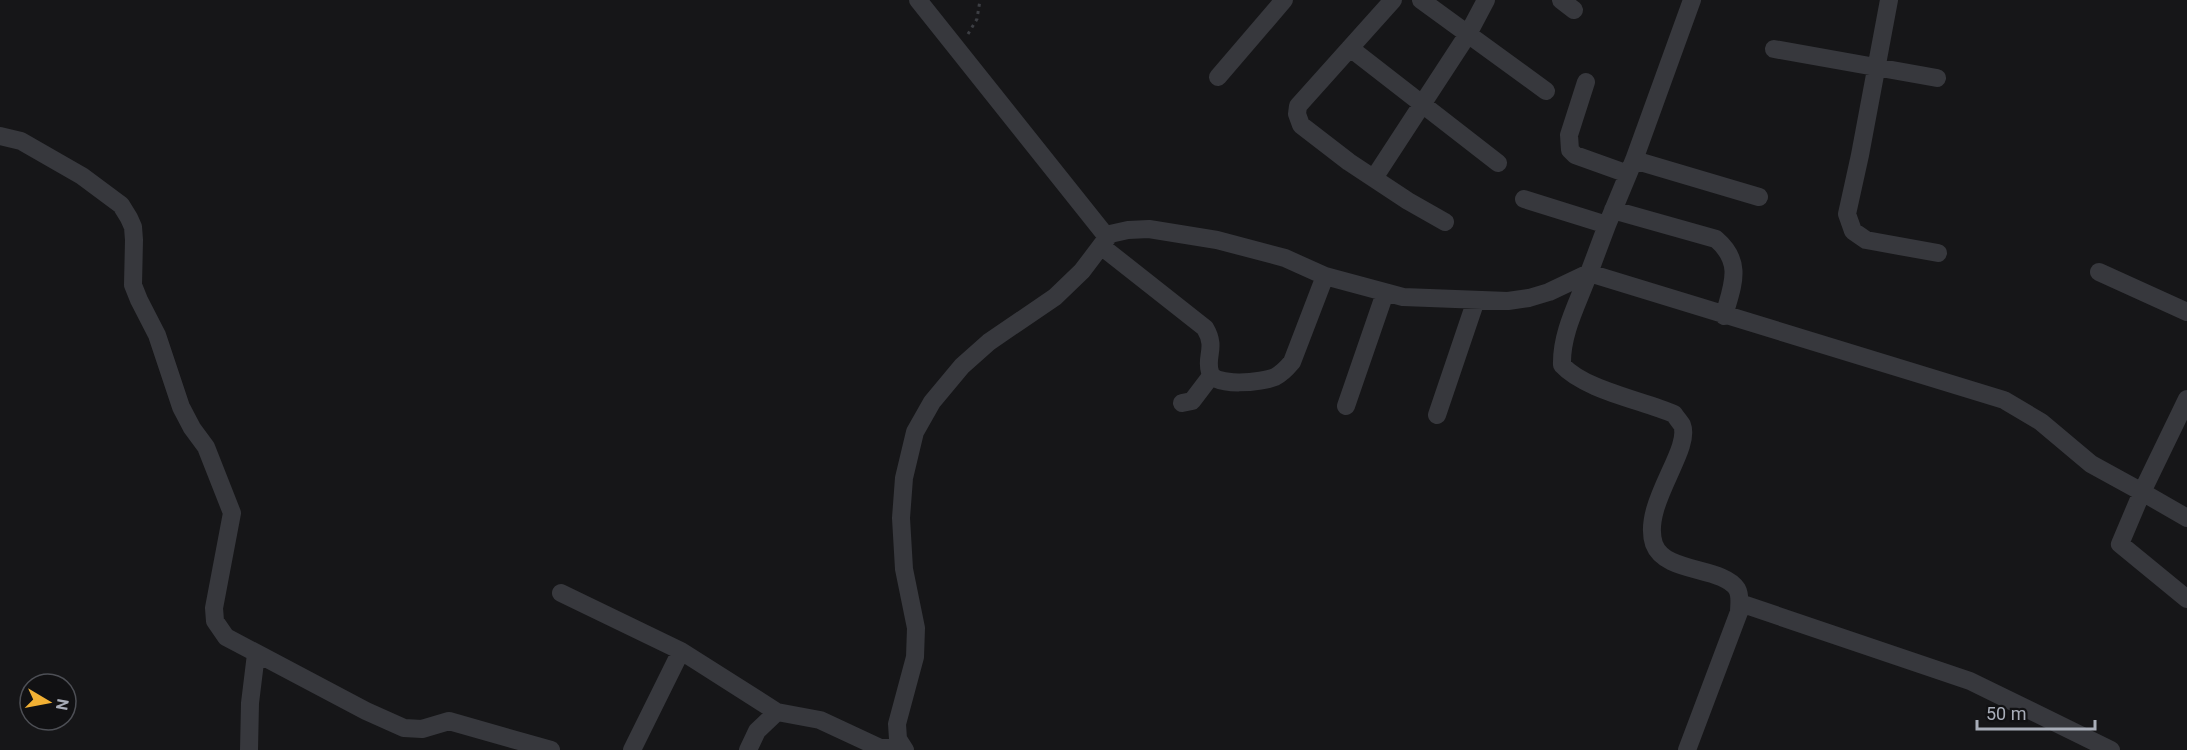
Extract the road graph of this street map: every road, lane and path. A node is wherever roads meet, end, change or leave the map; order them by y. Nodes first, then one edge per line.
1 (918, 0) edge
2 (980, 0) edge
3 (1284, 0) edge
4 (1393, 0) edge
5 (1421, 0) edge
6 (1486, 0) edge
7 (1692, 0) edge
8 (1889, 0) edge
9 (1468, 34) junction
10 (958, 48) junction
11 (1350, 48) junction
12 (1774, 50) dead end
13 (1876, 67) junction
14 (1218, 77) dead end
15 (1937, 78) dead end
16 (1586, 82) dead end
17 (1546, 91) dead end
18 (1422, 105) junction
19 (0, 136) edge
20 (1498, 163) dead end
21 (1631, 167) junction
22 (1374, 178) junction
23 (1759, 197) dead end
24 (1524, 199) dead end
25 (1610, 218) junction
26 (1445, 222) dead end
27 (1104, 242) junction
28 (1938, 253) dead end
29 (2099, 272) dead end
30 (1589, 273) junction
31 (1325, 276) junction
32 (1385, 293) junction
33 (1476, 300) junction
34 (2187, 312) edge
35 (1724, 316) junction
36 (1211, 376) junction
37 (1182, 403) dead end
38 (2186, 404) edge
39 (1346, 406) dead end
40 (1437, 415) dead end
41 (2142, 492) junction
42 (2187, 518) edge
43 (561, 593) dead end
44 (2187, 599) edge
45 (1740, 603) junction
46 (681, 651) junction
47 (256, 654) junction
48 (777, 712) junction
49 (875, 748) edge
50 (904, 749) edge
51 (249, 750) edge
52 (551, 750) edge
53 (632, 750) edge
54 (748, 750) edge
55 (1687, 750) edge
56 (2111, 750) edge

1 - 10 street
2 - 10 path
3 - 14 street
4 - 11 street
5 - 9 street
6 - 9 street
7 - 21 street
8 - 13 street
9 - 17 street
9 - 18 street
10 - 27 street
11 - 18 street
11 - 22 street
12 - 13 street
13 - 15 street
13 - 28 street
16 - 21 street
18 - 20 street
18 - 22 street
19 - 47 street
21 - 23 street
21 - 25 street
22 - 26 street
24 - 25 street
25 - 30 street
25 - 35 street
27 - 31 street
27 - 36 street
27 - 50 street
29 - 34 street
30 - 33 street
30 - 35 street
30 - 45 street
31 - 32 street
31 - 36 street
32 - 33 street
32 - 39 street
33 - 40 street
35 - 41 street
36 - 37 street
38 - 41 street
41 - 42 street
41 - 44 street
43 - 46 street
45 - 55 street
45 - 56 street
46 - 48 street
46 - 53 street
47 - 51 street
47 - 52 street
48 - 49 street
48 - 54 street
49 - 50 street

